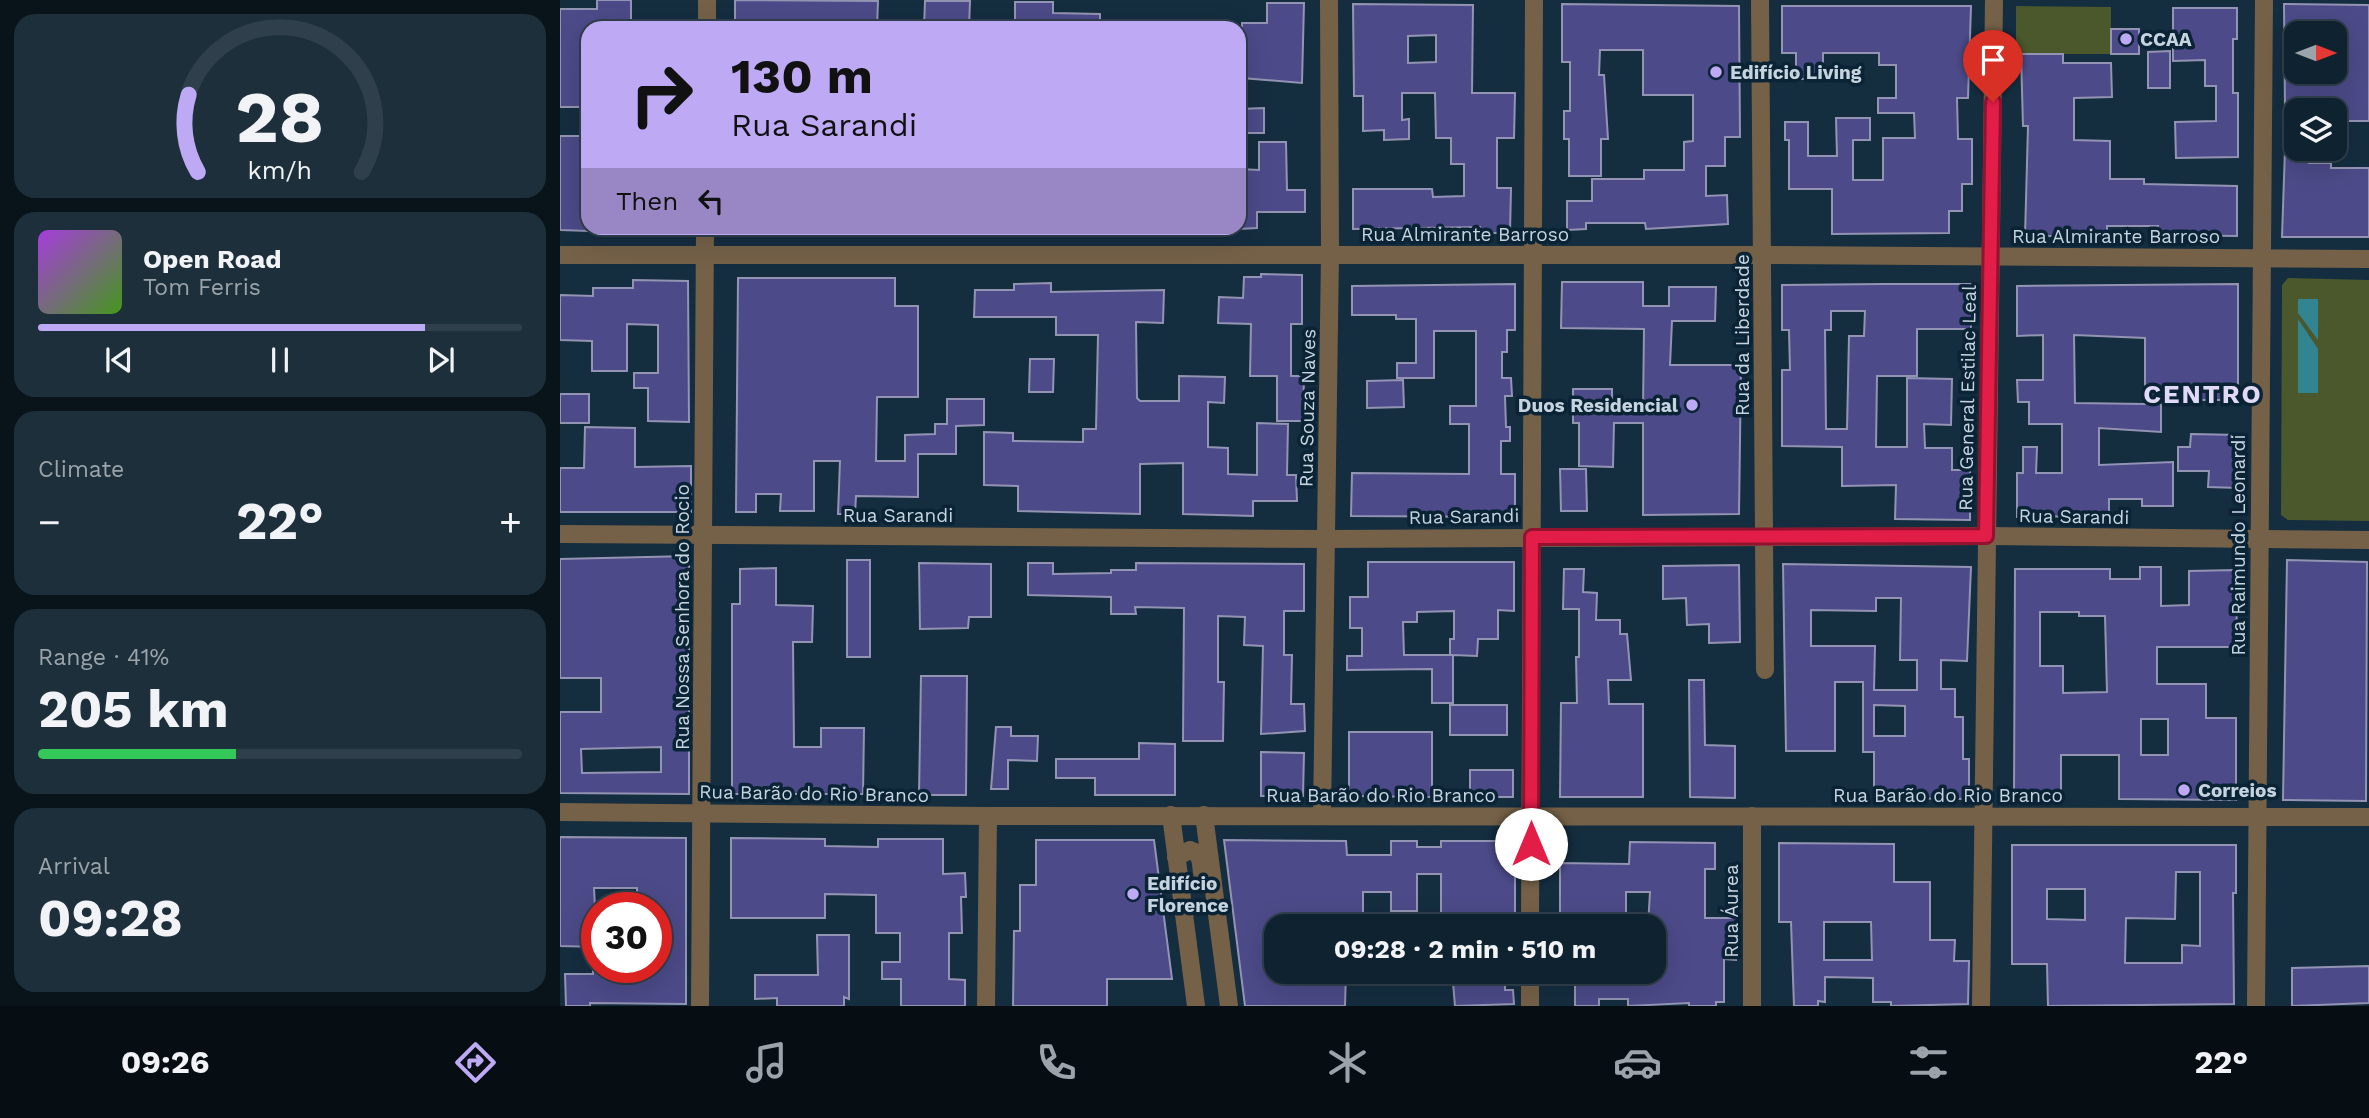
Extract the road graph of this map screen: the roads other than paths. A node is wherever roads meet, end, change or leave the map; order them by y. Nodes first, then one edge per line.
1 (707, 0) edge
2 (1329, 0) edge
3 (1534, 0) edge
4 (1760, 0) edge
5 (1994, 0) edge
6 (2264, 0) edge
7 (707, 21) edge
8 (705, 235) edge
9 (705, 254) junction
10 (1330, 254) junction
11 (560, 255) edge
12 (1533, 255) junction
13 (1762, 255) junction
14 (1990, 256) junction
15 (2261, 258) junction
16 (2369, 259) edge
17 (560, 534) edge
18 (703, 534) junction
19 (1986, 536) junction
20 (1532, 537) junction
21 (1763, 537) junction
22 (1326, 539) junction
23 (2260, 539) junction
24 (2369, 540) edge
25 (1765, 670) dead end
26 (560, 812) edge
27 (703, 812) junction
28 (988, 816) junction
29 (1171, 816) junction
30 (1204, 816) junction
31 (1322, 816) junction
32 (1531, 816) junction
33 (1752, 816) junction
34 (1983, 816) junction
35 (2257, 817) junction
36 (2369, 817) edge
37 (1176, 857) junction
38 (1530, 914) edge
39 (1220, 938) junction
40 (1530, 984) edge
41 (700, 1006) edge
42 (986, 1006) edge
43 (1196, 1006) edge
44 (1229, 1006) edge
45 (1530, 1006) edge
46 (1752, 1006) edge
47 (1981, 1006) edge
48 (2256, 1006) edge

1 - 7 street
2 - 10 street, Rua Souza Naves
3 - 12 street
4 - 13 street, Rua da Liberdade
5 - 14 street, Rua General Estilac Leal
6 - 15 street, Rua Raimundo Leonardi
8 - 9 street, Rua Nossa Senhora do Rocio
9 - 10 street, Rua Almirante Barroso
9 - 11 street, Rua Almirante Barroso
9 - 18 street, Rua Nossa Senhora do Rocio
10 - 12 street, Rua Almirante Barroso
10 - 22 street, Rua Souza Naves
12 - 13 street, Rua Almirante Barroso
12 - 20 street
13 - 14 street, Rua Almirante Barroso
13 - 21 street, Rua da Liberdade
14 - 15 street, Rua Almirante Barroso
14 - 19 street, Rua General Estilac Leal
15 - 16 street, Rua Almirante Barroso
15 - 23 street, Rua Raimundo Leonardi
17 - 18 street, Rua Sarandi
18 - 22 street, Rua Sarandi
18 - 27 street, Rua Nossa Senhora do Rocio
19 - 21 street, Rua Sarandi
19 - 23 street, Rua Sarandi
19 - 34 street, Rua General Estilac Leal
20 - 21 street, Rua Sarandi
20 - 22 street, Rua Sarandi
20 - 32 street
21 - 25 street, Rua da Liberdade
22 - 31 street, Rua Souza Naves
23 - 24 street, Rua Sarandi
23 - 35 street, Rua Raimundo Leonardi
26 - 27 street, Rua Barão do Rio Branco
27 - 28 street, Rua Barão do Rio Branco
27 - 41 street, Rua Nossa Senhora do Rocio
28 - 29 street, Rua Barão do Rio Branco
28 - 42 street
29 - 30 street, Rua Barão do Rio Branco
29 - 37 street
30 - 31 street, Rua Barão do Rio Branco
30 - 39 street
31 - 32 street, Rua Barão do Rio Branco
32 - 33 street, Rua Barão do Rio Branco
32 - 38 street
33 - 34 street, Rua Barão do Rio Branco
33 - 46 street, Rua Áurea
34 - 35 street, Rua Barão do Rio Branco
34 - 47 street, Rua General Estilac Leal
35 - 36 street, Rua Barão do Rio Branco
35 - 48 street, Rua Raimundo Leonardi
37 - 39 street
37 - 43 street
39 - 44 street
40 - 45 street

